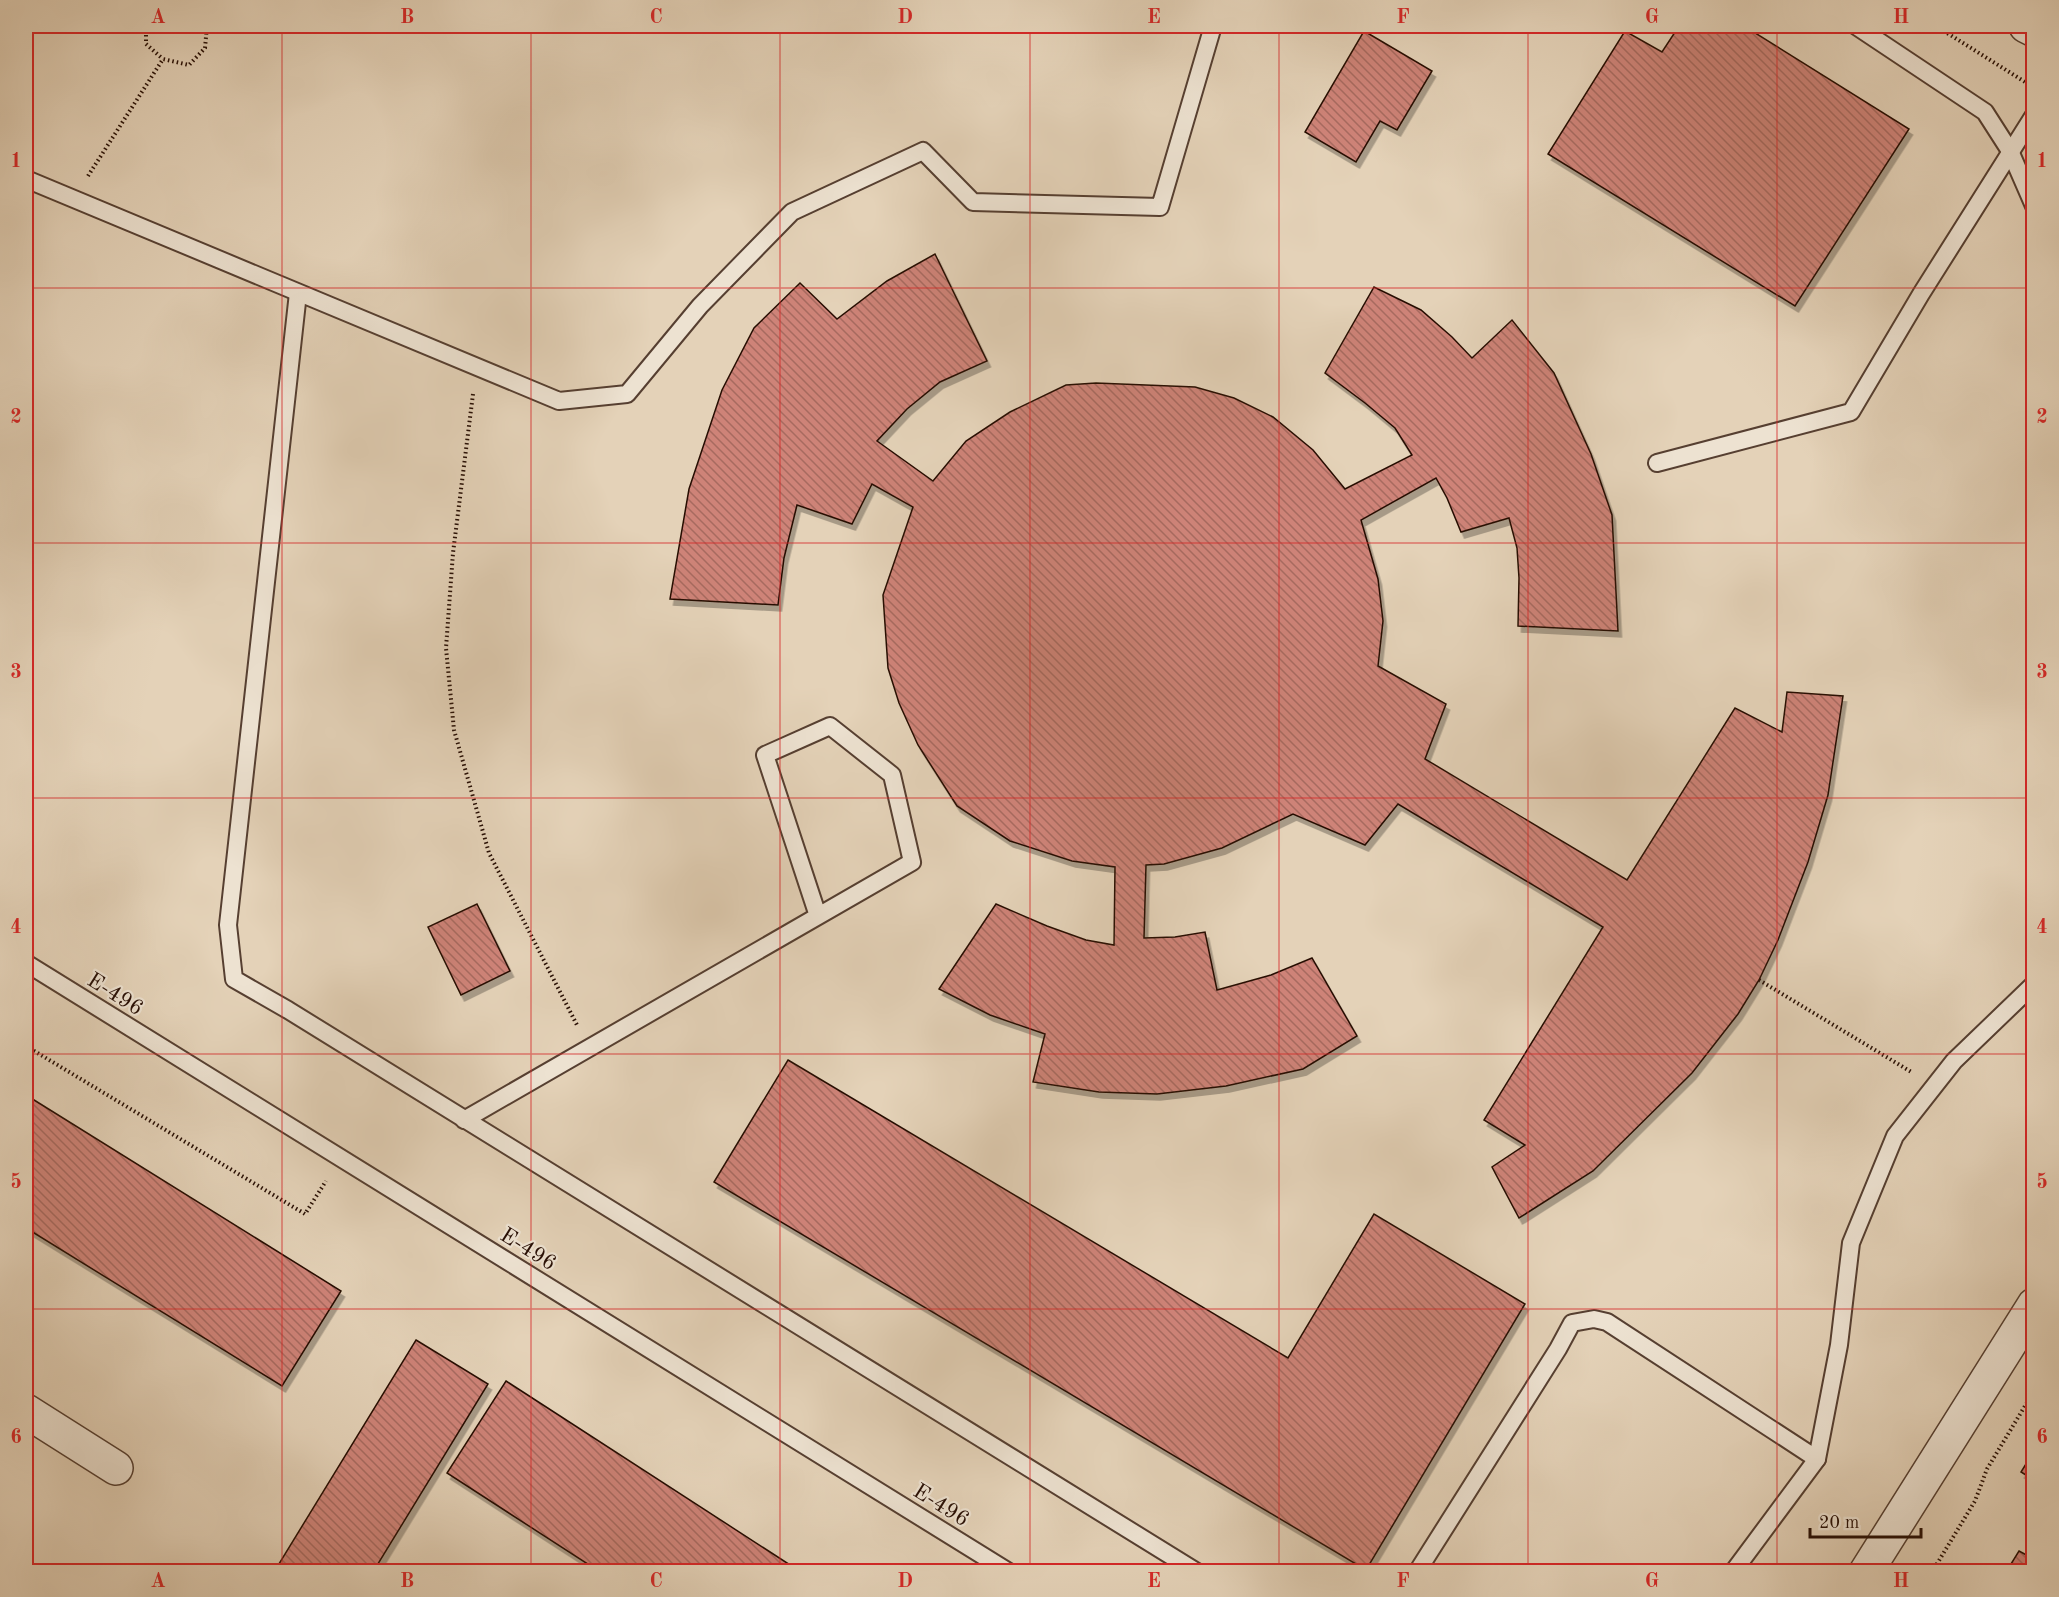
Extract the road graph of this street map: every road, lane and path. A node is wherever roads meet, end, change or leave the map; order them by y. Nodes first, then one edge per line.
1 (146, 26) edge
2 (207, 26) edge
3 (1213, 26) edge
4 (1856, 26) edge
5 (1935, 26) edge
6 (2026, 26) edge
7 (2034, 30) edge
8 (163, 59) junction
9 (2034, 87) edge
10 (2034, 115) edge
11 (2010, 151) junction
12 (26, 179) edge
13 (73, 199) junction
14 (2034, 206) edge
15 (298, 293) junction
16 (477, 367) junction
17 (1657, 463) dead end
18 (818, 916) junction
19 (26, 963) edge
20 (1759, 980) dead end
21 (2034, 984) edge
22 (594, 1045) junction
23 (26, 1046) edge
24 (1934, 1086) junction
25 (464, 1120) junction
26 (340, 1158) junction
27 (2034, 1305) edge
28 (2034, 1391) edge
29 (26, 1410) edge
30 (1816, 1459) junction
31 (116, 1468) dead end
32 (1009, 1572) edge
33 (1197, 1572) edge
34 (1417, 1572) edge
35 (1733, 1572) edge
36 (1866, 1572) edge
37 (1932, 1572) edge

1 - 8 path
2 - 8 path
3 - 16 lane
4 - 11 lane
5 - 9 path
6 - 7 street
8 - 13 path
10 - 11 lane
11 - 14 lane
11 - 17 lane
12 - 13 lane
13 - 15 lane
15 - 16 lane
15 - 25 lane
16 - 22 path
18 - 18 lane
18 - 22 lane
19 - 26 lane, E-496
20 - 24 path
21 - 24 lane
22 - 25 lane
23 - 26 path
24 - 30 lane
25 - 33 lane
26 - 32 lane, E-496
27 - 36 street
28 - 37 path
29 - 31 street
30 - 34 lane
30 - 35 lane

